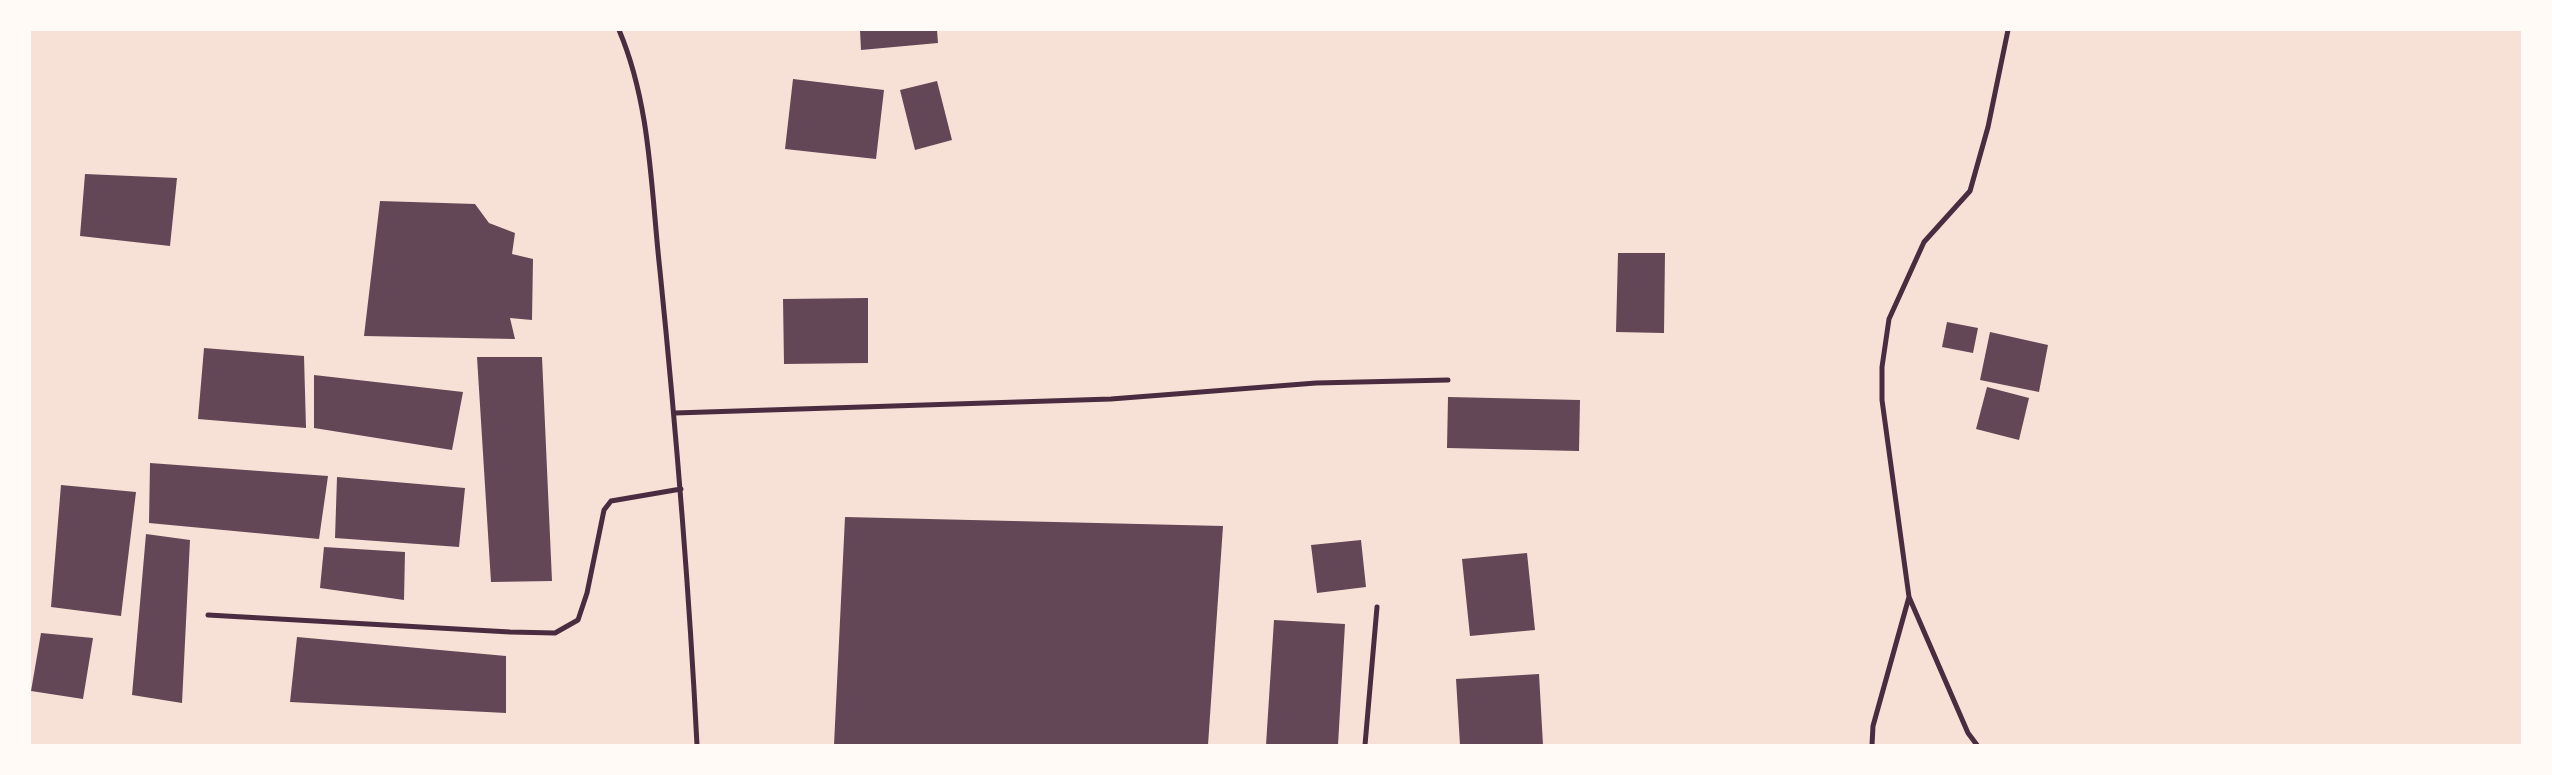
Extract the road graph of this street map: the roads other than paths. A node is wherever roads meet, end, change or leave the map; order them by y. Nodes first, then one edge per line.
1 (619, 30) edge
2 (2008, 30) edge
3 (1448, 380) dead end
4 (675, 413) junction
5 (681, 489) junction
6 (1909, 597) junction
7 (1377, 607) dead end
8 (208, 615) dead end
9 (697, 745) edge
10 (1365, 745) edge
11 (1872, 745) edge
12 (1977, 745) edge

1 - 4 street
2 - 6 street
3 - 4 street
4 - 5 street
5 - 8 street
5 - 9 street
6 - 11 street
6 - 12 street
7 - 10 street

